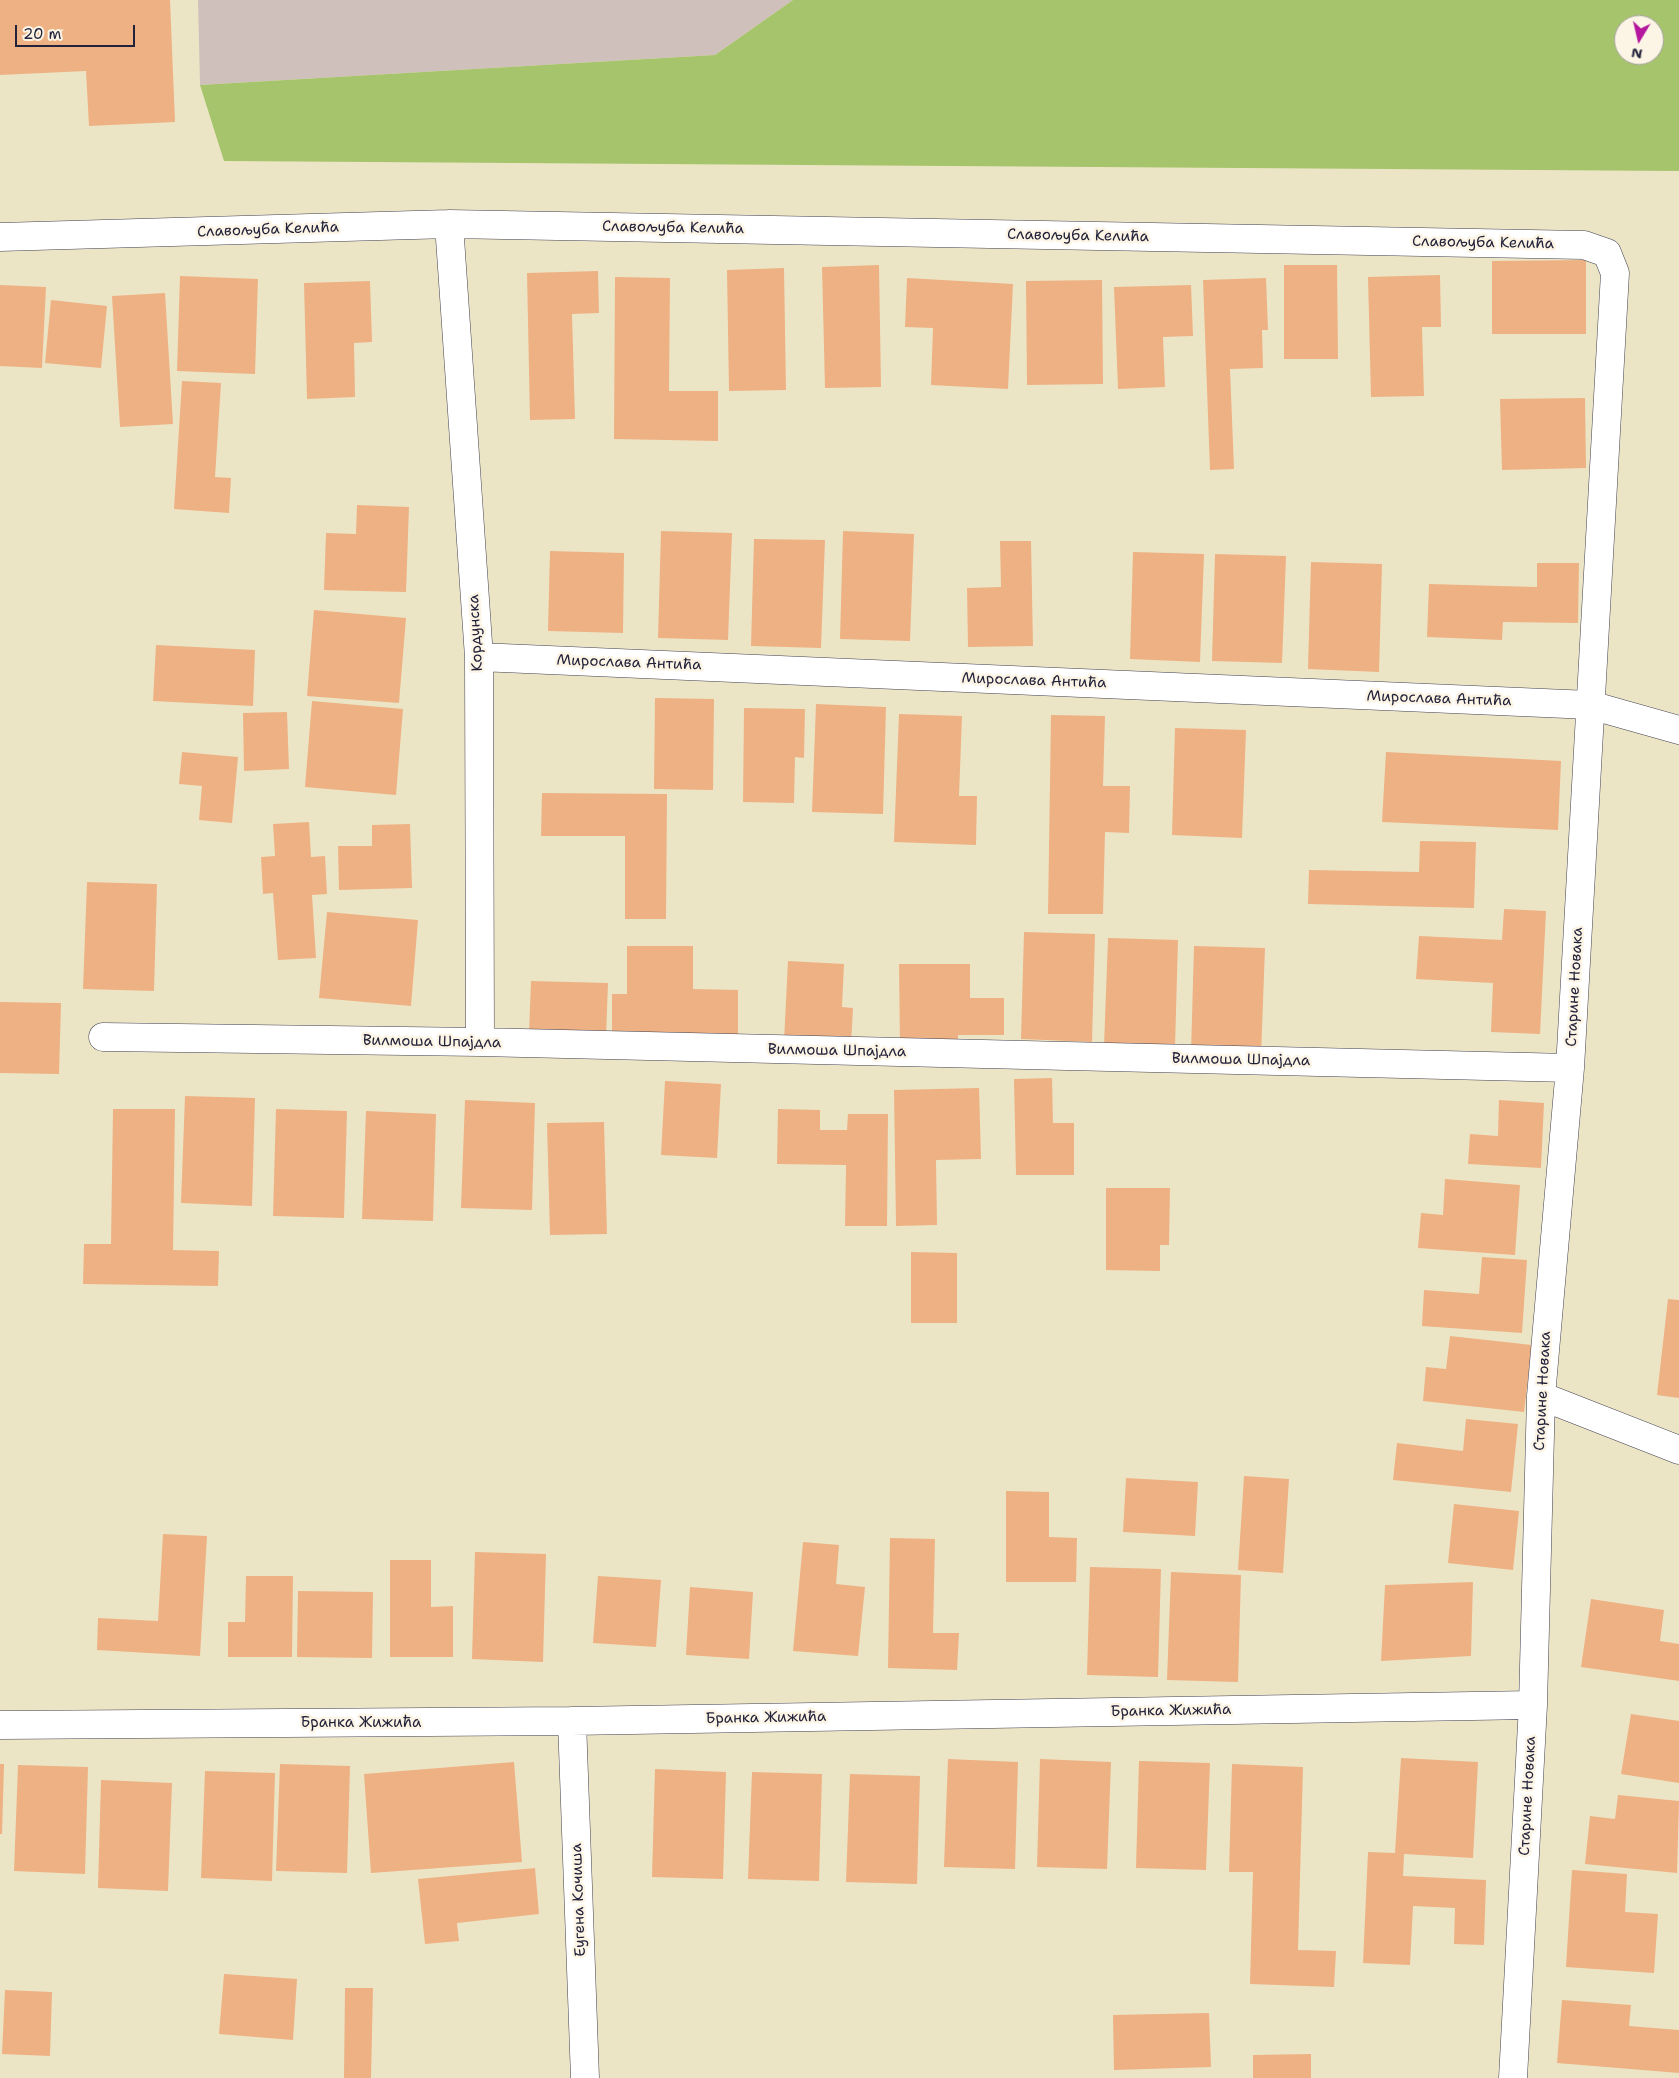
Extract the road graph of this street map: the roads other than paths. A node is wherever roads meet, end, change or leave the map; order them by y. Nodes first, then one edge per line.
1 (449, 224) junction
2 (0, 237) edge
3 (478, 657) junction
4 (1590, 705) junction
5 (1679, 730) edge
6 (103, 1037) dead end
7 (480, 1042) junction
8 (1570, 1068) junction
9 (1541, 1396) junction
10 (1679, 1450) edge
11 (1533, 1705) junction
12 (572, 1721) junction
13 (0, 1725) edge
14 (585, 2078) edge
15 (1513, 2078) edge

1 - 2 street, Славољуба Келића
1 - 3 street, Кордунска
1 - 4 street, Славољуба Келића
3 - 4 street, Мирослава Антића
3 - 7 street, Кордунска
4 - 5 street
4 - 8 street, Старине Новака
6 - 7 street, Вилмоша Шпајдла
7 - 8 street, Вилмоша Шпајдла
8 - 9 street, Старине Новака
9 - 10 street
9 - 11 street, Старине Новака
11 - 12 street, Бранка Жижића
11 - 15 street, Старине Новака
12 - 13 street, Бранка Жижића
12 - 14 street, Еугена Кочиша

